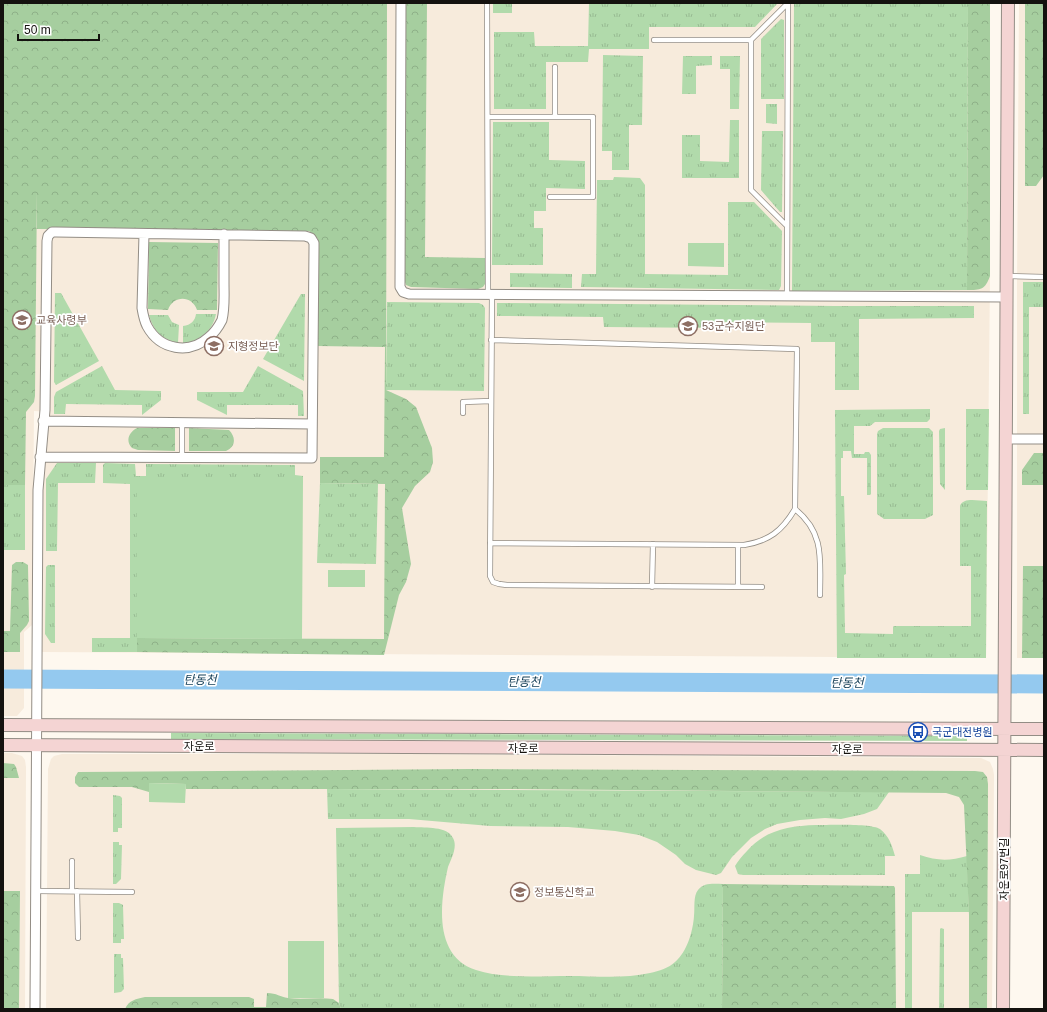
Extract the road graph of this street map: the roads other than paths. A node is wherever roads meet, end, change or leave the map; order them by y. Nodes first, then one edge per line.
1 (401, 3) edge
2 (487, 3) edge
3 (788, 3) edge
4 (1008, 3) edge
5 (654, 40) dead end
6 (751, 40) junction
7 (555, 67) dead end
8 (488, 116) junction
9 (555, 117) junction
10 (550, 197) dead end
11 (786, 225) junction
12 (144, 234) junction
13 (224, 234) junction
14 (1006, 276) junction
15 (1044, 276) edge
16 (490, 294) junction
17 (787, 296) junction
18 (1006, 297) junction
19 (492, 340) junction
20 (491, 401) junction
21 (463, 413) dead end
22 (43, 421) junction
23 (182, 423) junction
24 (312, 424) junction
25 (1005, 438) junction
26 (1044, 439) edge
27 (40, 457) junction
28 (182, 458) junction
29 (795, 509) junction
30 (490, 543) junction
31 (653, 544) junction
32 (738, 545) junction
33 (652, 587) junction
34 (738, 587) junction
35 (762, 587) dead end
36 (820, 595) dead end
37 (3, 725) edge
38 (36, 725) junction
39 (1004, 729) junction
40 (1044, 729) edge
41 (3, 745) edge
42 (36, 746) junction
43 (1004, 749) junction
44 (1044, 750) edge
45 (72, 861) dead end
46 (36, 891) junction
47 (75, 891) junction
48 (132, 892) dead end
49 (78, 938) dead end
50 (35, 1009) edge
51 (1003, 1009) edge

1 - 16 street
2 - 8 lane
3 - 6 lane
3 - 11 lane
4 - 14 street, 자운로97번길
5 - 6 lane
6 - 11 lane
7 - 9 lane
8 - 9 lane
8 - 16 lane
9 - 10 lane
11 - 17 lane
12 - 13 street
12 - 13 street
12 - 22 street
13 - 24 street
14 - 15 lane
14 - 18 street, 자운로97번길
16 - 17 street
16 - 19 lane
17 - 18 street
18 - 25 street, 자운로97번길
19 - 20 lane
19 - 29 lane
20 - 21 lane
20 - 30 lane
22 - 23 street
22 - 27 street
23 - 24 street
23 - 28 lane
24 - 28 street
25 - 26 street
25 - 39 street, 자운로97번길
27 - 28 street
27 - 38 street
29 - 32 lane
29 - 36 lane
30 - 31 lane
30 - 33 lane
31 - 32 lane
31 - 33 lane
32 - 34 lane
33 - 34 lane
34 - 35 lane
37 - 38 street, 자운로
38 - 39 street, 자운로
38 - 42 street
39 - 40 street, 자운로
39 - 43 street, 자운로97번길
41 - 42 street, 자운로
42 - 43 street, 자운로
42 - 46 street
43 - 44 street, 자운로
43 - 51 street, 자운로97번길
45 - 47 lane
46 - 47 lane
46 - 50 street
47 - 48 lane
47 - 49 lane

